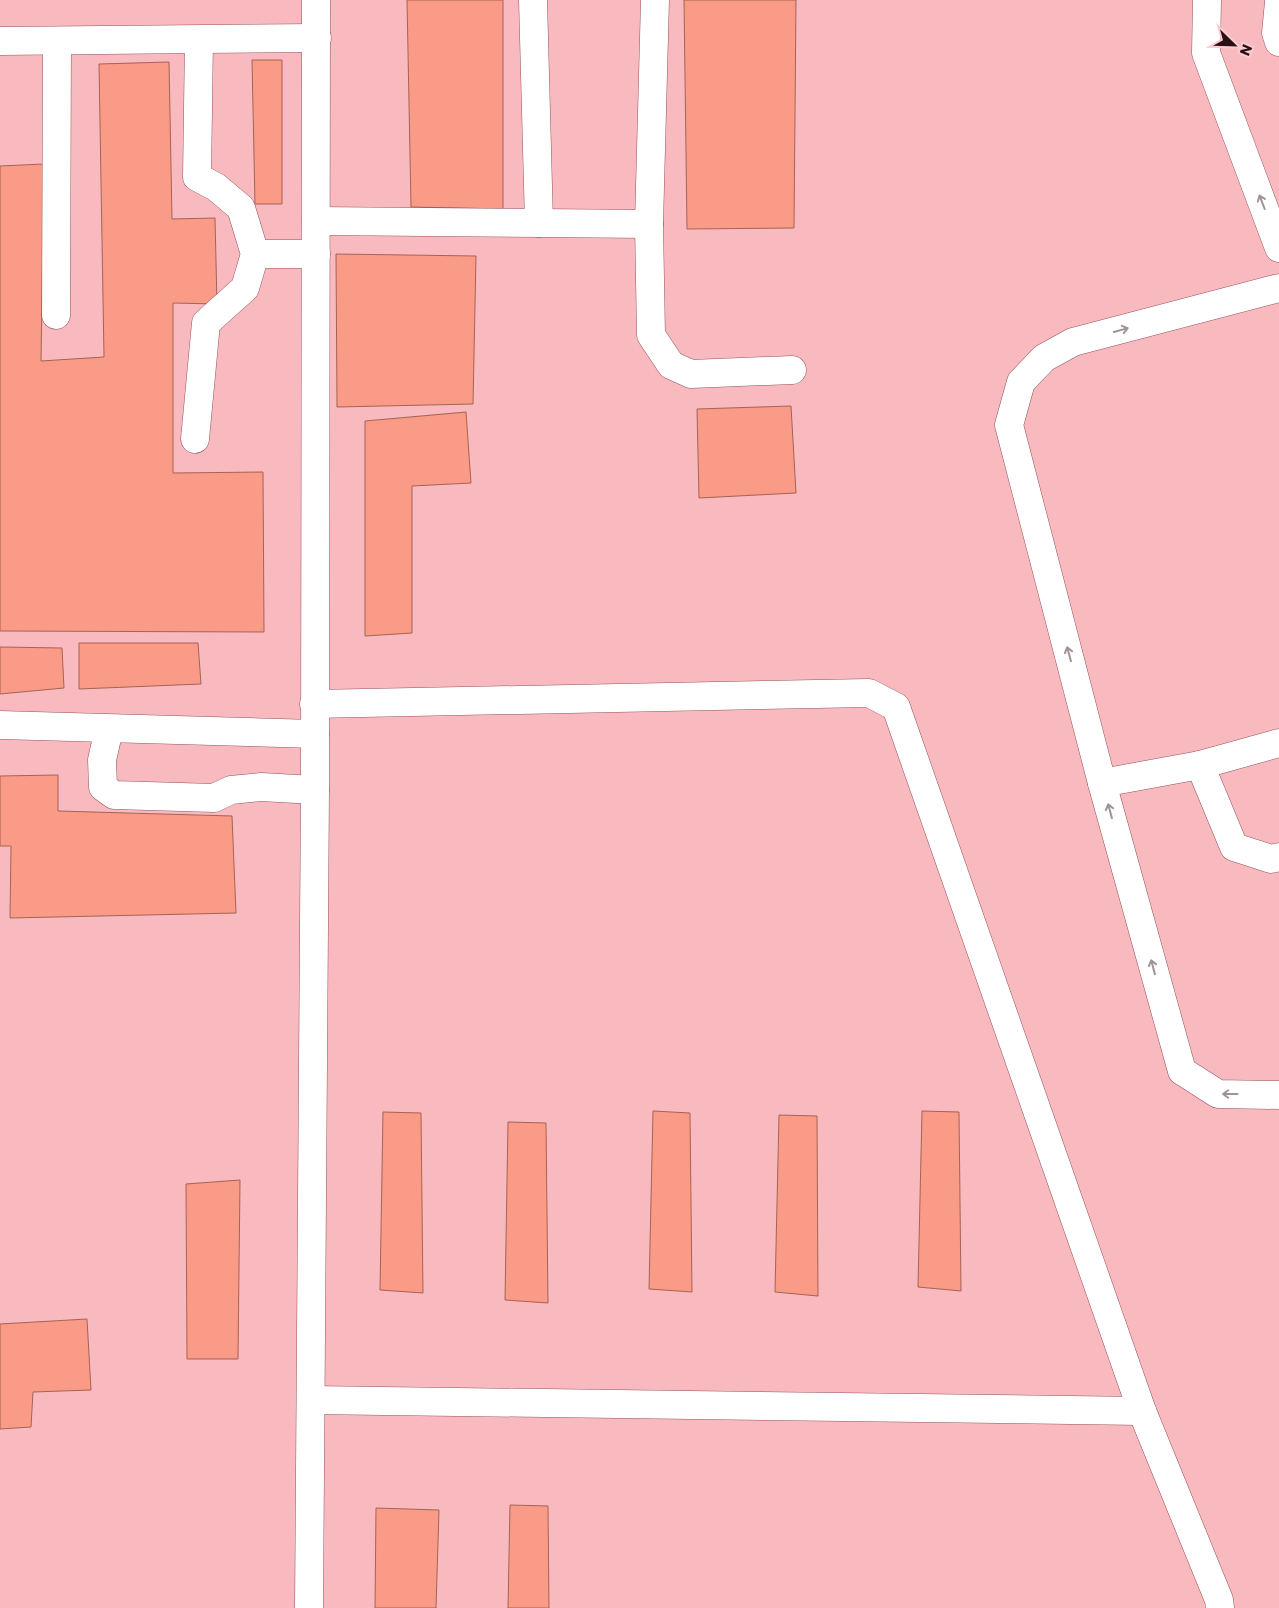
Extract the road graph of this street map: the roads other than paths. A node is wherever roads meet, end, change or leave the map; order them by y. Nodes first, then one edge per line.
1 (316, 0) edge
2 (533, 0) edge
3 (655, 0) edge
4 (1207, 0) edge
5 (1279, 2) edge
6 (317, 38) junction
7 (199, 40) junction
8 (0, 41) edge
9 (57, 41) junction
10 (1279, 42) edge
11 (316, 221) junction
12 (538, 223) junction
13 (649, 224) junction
14 (1279, 248) edge
15 (256, 254) junction
16 (316, 254) junction
17 (1279, 288) edge
18 (56, 315) dead end
19 (792, 370) dead end
20 (195, 439) dead end
21 (314, 704) junction
22 (0, 725) edge
23 (109, 729) junction
24 (315, 734) junction
25 (1279, 743) edge
26 (1200, 765) junction
27 (1102, 783) junction
28 (315, 790) junction
29 (1279, 857) edge
30 (1279, 1094) edge
31 (311, 1400) junction
32 (1142, 1411) junction
33 (309, 1608) edge
34 (1220, 1608) edge

1 - 6 street
2 - 12 street
3 - 13 street
14 -> 4 street
5 - 10 street
6 - 7 street
6 - 11 street
7 - 9 street
7 - 15 street
8 - 9 street
9 - 18 street
11 - 12 street
11 - 16 street
12 - 13 street
13 - 19 street
15 - 16 street
15 - 20 street
16 - 21 street
27 -> 17 street
21 - 24 street
21 - 32 street
22 - 23 street
23 - 24 street
23 - 28 street
24 - 28 street
25 - 26 street
26 - 27 street
26 - 29 street
30 -> 27 street
28 - 31 street
31 - 32 street
31 - 33 street
32 - 34 street

